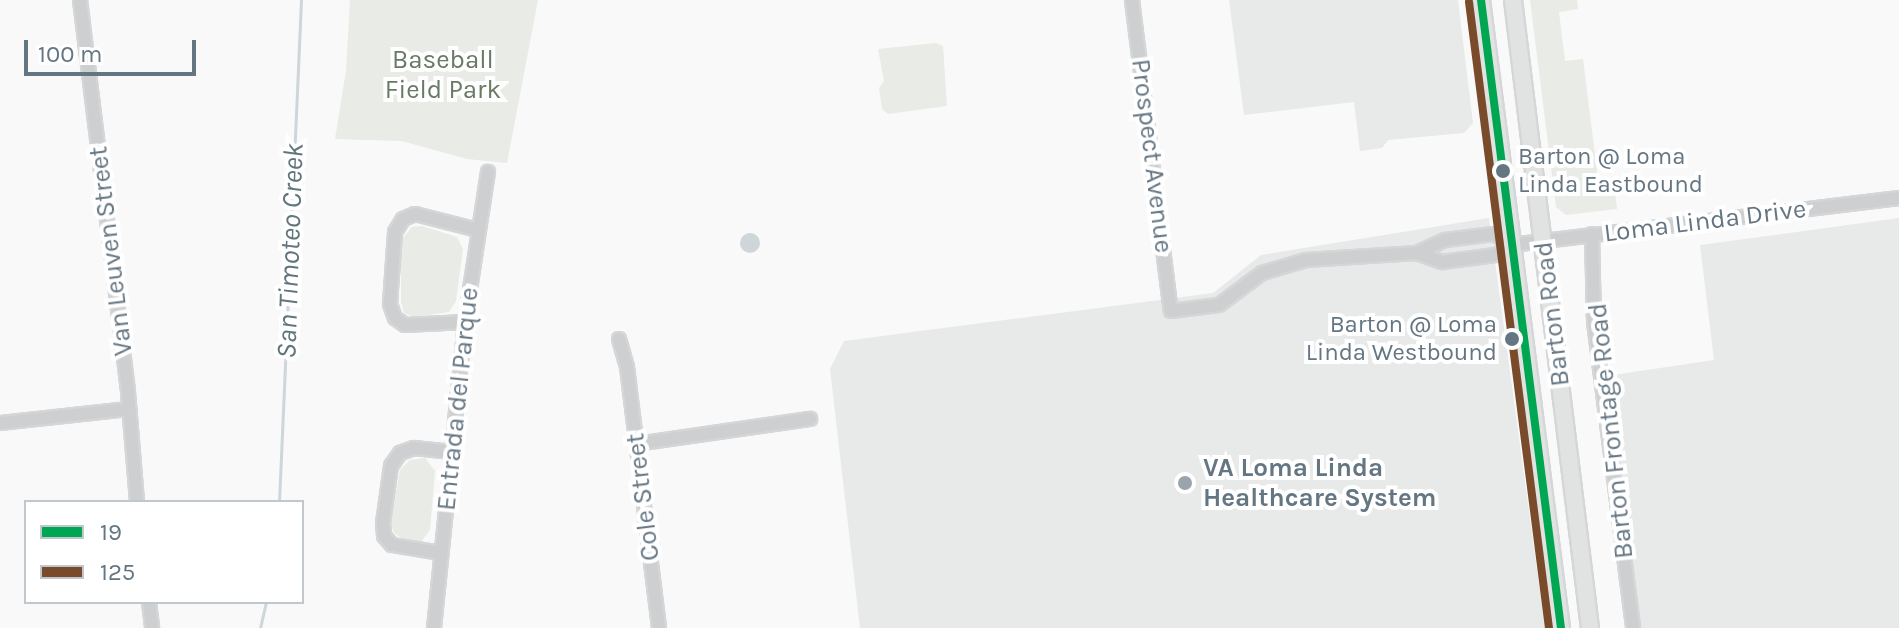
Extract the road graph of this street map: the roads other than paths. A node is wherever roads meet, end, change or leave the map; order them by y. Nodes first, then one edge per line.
1 (80, 0) edge
2 (1132, 0) edge
3 (1481, 0) edge
4 (1513, 0) edge
5 (488, 172) dead end
6 (1899, 198) edge
7 (478, 230) junction
8 (1592, 234) junction
9 (1544, 241) junction
10 (1511, 245) junction
11 (1417, 253) junction
12 (1171, 311) joint
13 (465, 322) junction
14 (619, 339) dead end
15 (129, 409) junction
16 (810, 419) dead end
17 (0, 423) edge
18 (636, 444) junction
19 (450, 452) junction
20 (137, 500) edge
21 (441, 553) junction
22 (149, 604) edge
23 (152, 628) edge
24 (434, 628) edge
25 (659, 628) edge
26 (1561, 628) edge
27 (1590, 628) edge
28 (1633, 628) edge

1 - 15 street, Van Leuven Street
2 - 12 street, Prospect Avenue
3 - 10 main road, Barton Road
4 - 9 main road, Barton Road
5 - 7 street, Entrada del Parque
6 - 8 street, Loma Linda Drive
7 - 13 street, Entrada del Parque
7 - 13 street
8 - 9 street, Loma Linda Drive
8 - 28 street, Barton Frontage Road
9 - 10 street, Loma Linda Drive
9 - 27 main road, Barton Road
10 - 11 street, Loma Linda Drive
10 - 11 street, Loma Linda Drive
10 - 26 main road, Barton Road
11 - 12 street, Loma Linda Drive
13 - 19 street, Entrada del Parque
14 - 18 street, Cole Street
15 - 17 street
15 - 20 street, Van Leuven Street
16 - 18 street
18 - 25 street, Cole Street
19 - 21 street, Entrada del Parque
19 - 21 street
21 - 24 street, Entrada del Parque
22 - 23 street

